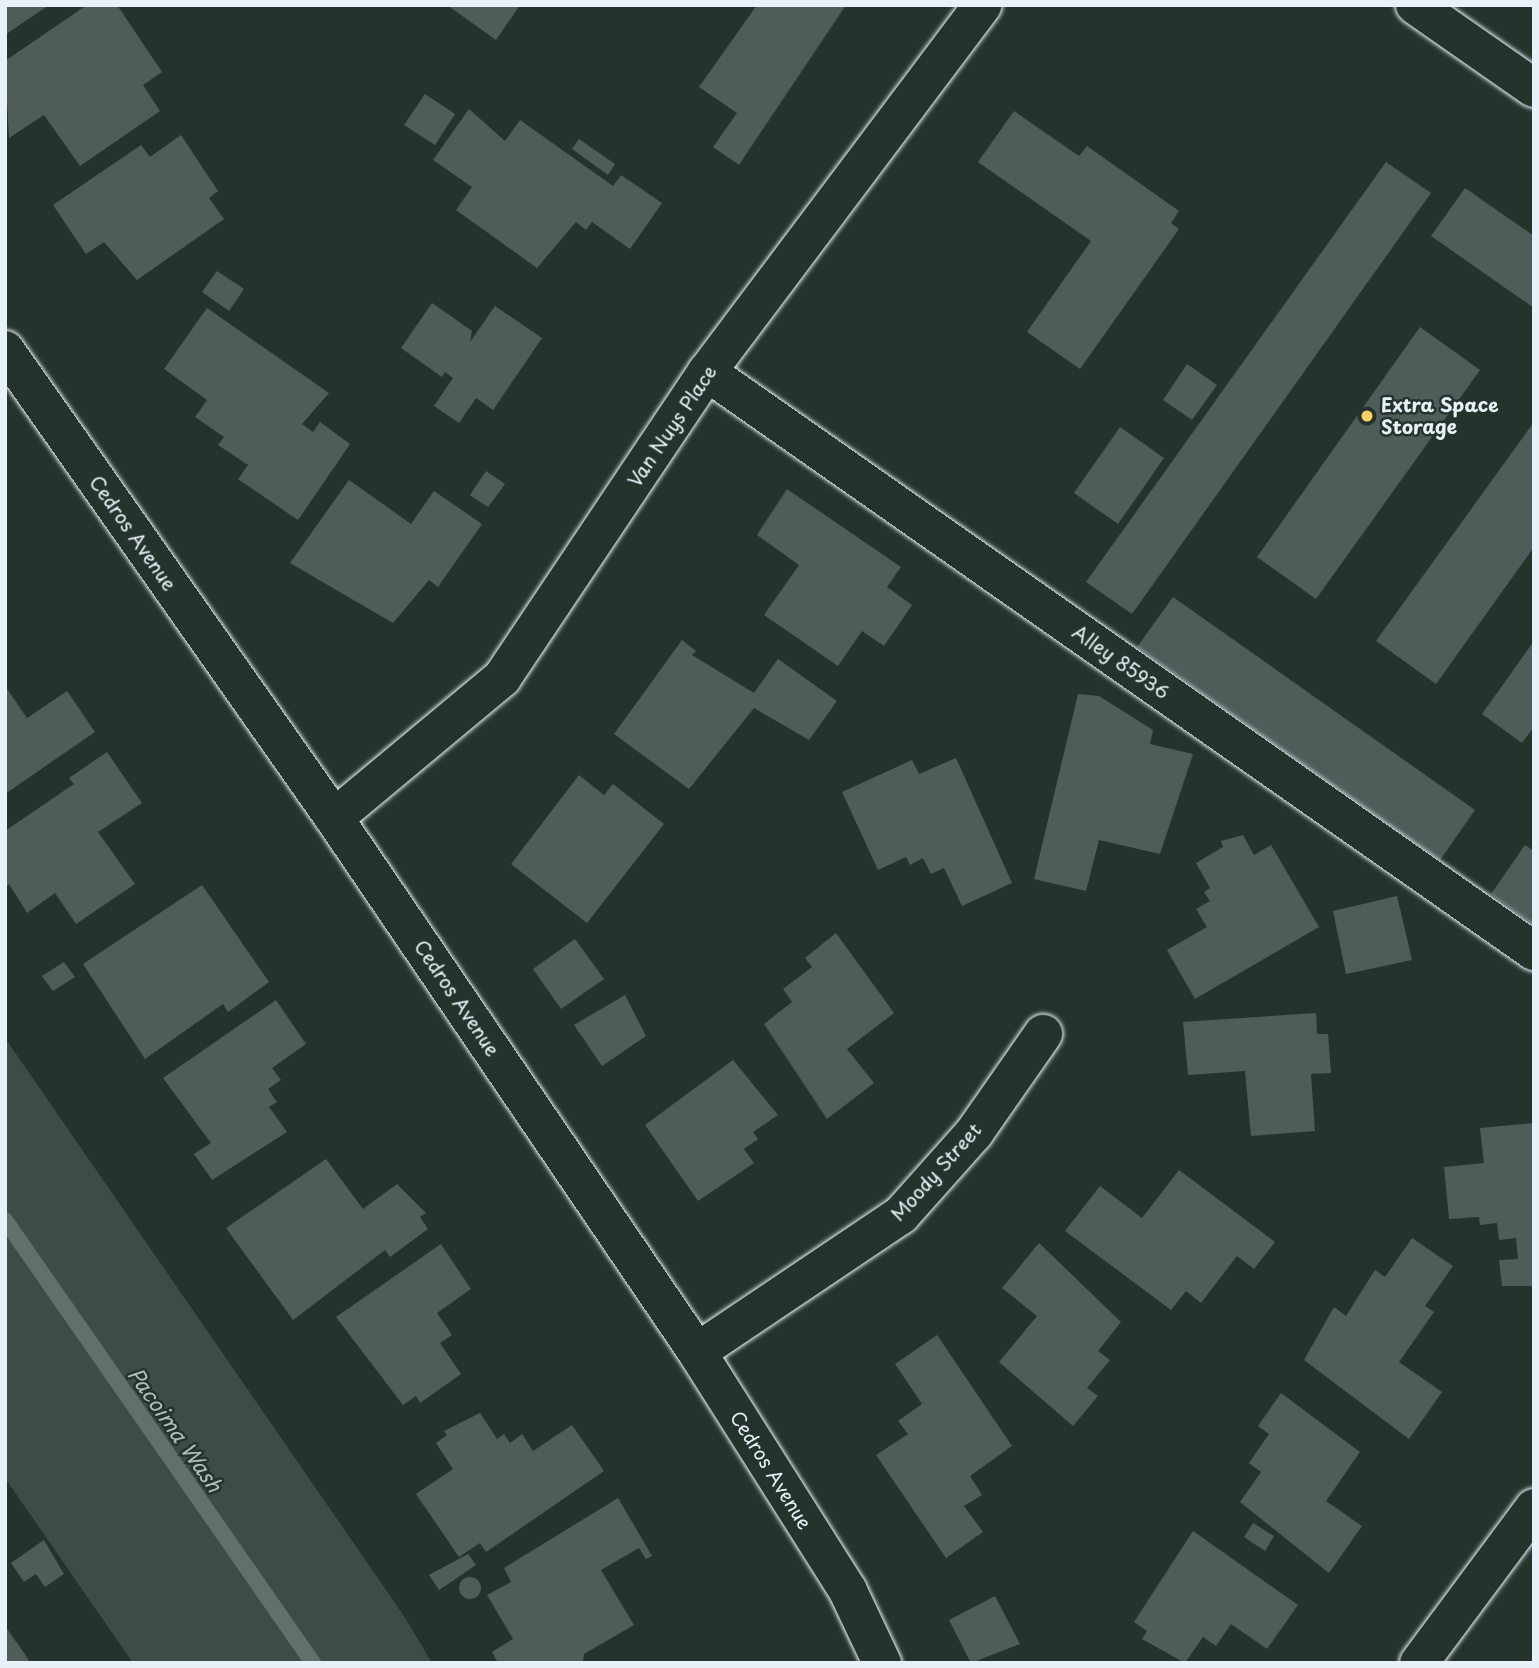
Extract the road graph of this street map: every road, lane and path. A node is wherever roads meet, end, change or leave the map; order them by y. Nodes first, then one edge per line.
1 (983, 5) edge
2 (1415, 5) edge
3 (1534, 88) edge
4 (5, 350) edge
5 (708, 372) junction
6 (334, 818) junction
7 (1534, 951) edge
8 (1043, 1034) dead end
9 (697, 1352) junction
10 (1534, 1508) edge
11 (882, 1663) edge
12 (1419, 1663) edge

1 - 5 street, Van Nuys Place
2 - 3 street
4 - 6 street, Cedros Avenue
5 - 6 street, Van Nuys Place
5 - 7 street, Alley 85936
6 - 9 street, Cedros Avenue
8 - 9 street, Moody Street
9 - 11 street, Cedros Avenue
10 - 12 street

